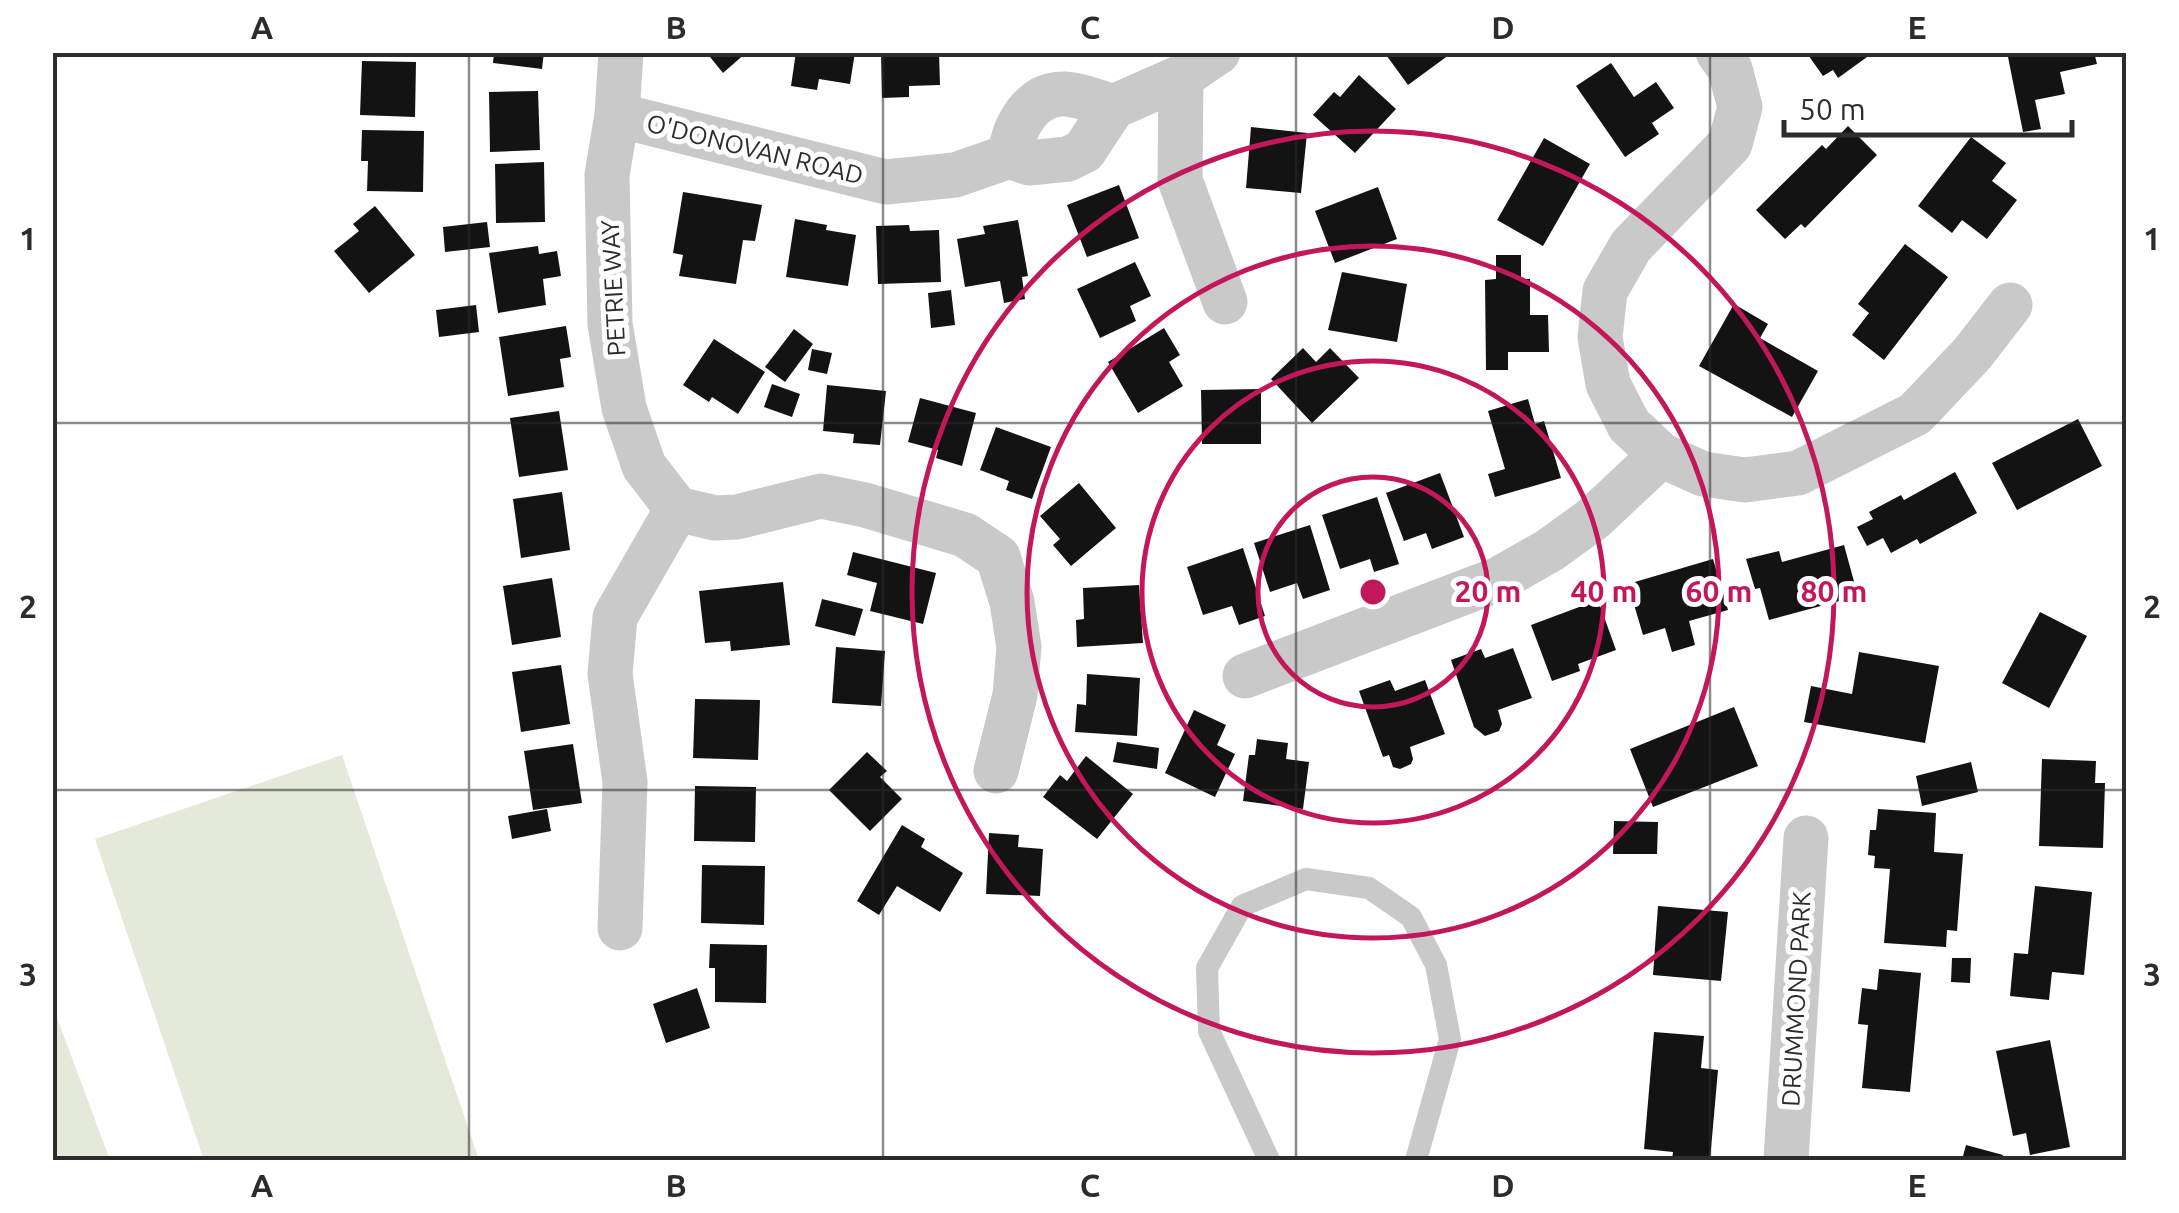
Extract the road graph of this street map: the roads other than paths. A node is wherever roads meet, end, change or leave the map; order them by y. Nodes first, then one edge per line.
1 (621, 52) edge
2 (1218, 52) edge
3 (1718, 52) edge
4 (1180, 77) junction
5 (1113, 107) junction
6 (617, 115) junction
7 (1010, 156) junction
8 (1225, 302) dead end
9 (2010, 305) dead end
10 (1661, 455) junction
11 (677, 508) junction
12 (1245, 676) dead end
13 (996, 770) dead end
14 (1806, 838) dead end
15 (620, 928) dead end
16 (1269, 1160) edge
17 (1416, 1160) edge
18 (1786, 1160) edge

1 - 6 street, PETRIE WAY
2 - 4 street
3 - 10 street
4 - 5 street
4 - 8 street
5 - 7 street, O'DONOVAN ROAD
5 - 7 street
6 - 7 street, O'DONOVAN ROAD
6 - 11 street, PETRIE WAY
9 - 10 street
10 - 12 street
11 - 13 street
11 - 15 street
14 - 18 street, DRUMMOND PARK
16 - 17 lane

